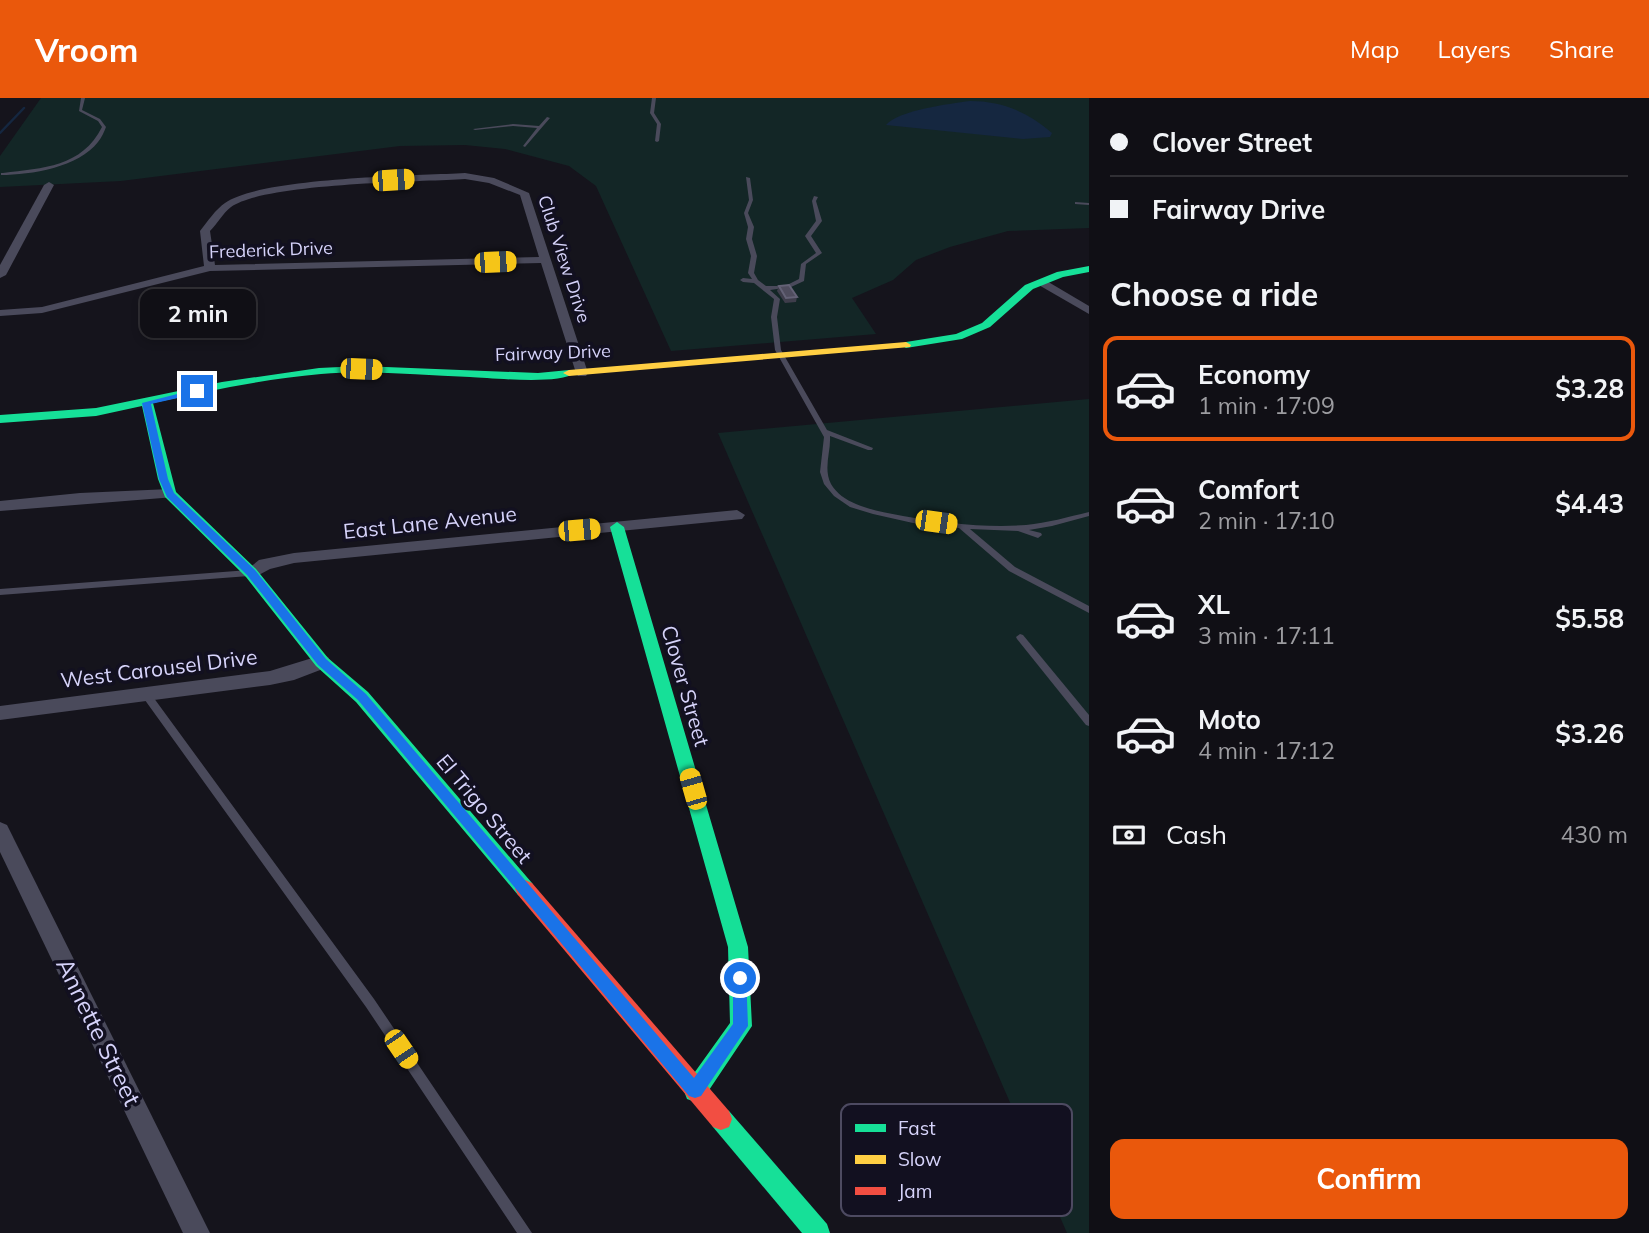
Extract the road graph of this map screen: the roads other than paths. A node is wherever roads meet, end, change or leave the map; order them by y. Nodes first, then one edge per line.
1 (83, 98) edge
2 (654, 98) edge
3 (548, 118) dead end
4 (540, 127) junction
5 (475, 129) dead end
6 (657, 141) dead end
7 (525, 146) dead end
8 (75, 164) dead end
9 (58, 165) junction
10 (3, 174) dead end
11 (748, 178) dead end
12 (52, 179) joint
13 (816, 197) dead end
14 (1077, 203) dead end
15 (1089, 204) edge
16 (819, 253) junction
17 (827, 253) dead end
18 (547, 260) junction
19 (210, 268) junction
20 (1089, 269) edge
21 (0, 275) edge
22 (743, 280) dead end
23 (756, 281) junction
24 (1041, 282) junction
25 (766, 288) junction
26 (1089, 311) edge
27 (0, 313) edge
28 (781, 356) junction
29 (582, 373) junction
30 (147, 403) junction
31 (0, 419) edge
32 (824, 431) junction
33 (870, 449) dead end
34 (170, 494) junction
35 (0, 506) edge
36 (1089, 514) edge
37 (737, 515) dead end
38 (960, 525) junction
39 (617, 527) junction
40 (1016, 528) junction
41 (1038, 535) dead end
42 (251, 573) junction
43 (0, 592) edge
44 (1089, 610) edge
45 (1020, 637) dead end
46 (322, 662) junction
47 (145, 693) junction
48 (0, 713) edge
49 (1089, 722) edge
50 (0, 831) edge
51 (695, 1090) junction
52 (197, 1233) edge
53 (525, 1233) edge
54 (818, 1233) edge

1 - 9 lane
2 - 6 lane
3 - 4 lane
4 - 5 lane
4 - 7 lane
8 - 9 lane
9 - 10 lane
9 - 12 lane
11 - 23 lane
12 - 21 street
13 - 16 lane
14 - 15 lane
16 - 17 lane
16 - 25 lane
18 - 19 street, Frederick Drive
18 - 19 street, Club View Drive
18 - 29 street, Club View Drive
19 - 27 street, Frederick Drive
20 - 24 street, Fairway Drive
22 - 23 lane
23 - 25 lane
24 - 26 street
24 - 28 street, Fairway Drive
25 - 28 lane
28 - 29 street, Fairway Drive
28 - 32 lane
29 - 30 street, Fairway Drive
30 - 31 street, Fairway Drive
30 - 34 street, El Trigo Street
32 - 33 lane
32 - 38 lane
34 - 35 street
34 - 42 street, El Trigo Street
36 - 40 lane
37 - 39 street, East Lane Avenue
38 - 40 lane
38 - 44 lane
39 - 42 street, East Lane Avenue
39 - 51 street, Clover Street
40 - 41 lane
42 - 43 lane
42 - 46 street, El Trigo Street
45 - 49 lane
46 - 47 street, West Carousel Drive
46 - 51 street, El Trigo Street
47 - 48 street, West Carousel Drive
47 - 53 lane
50 - 52 street, Annette Street
51 - 54 street, El Trigo Street

